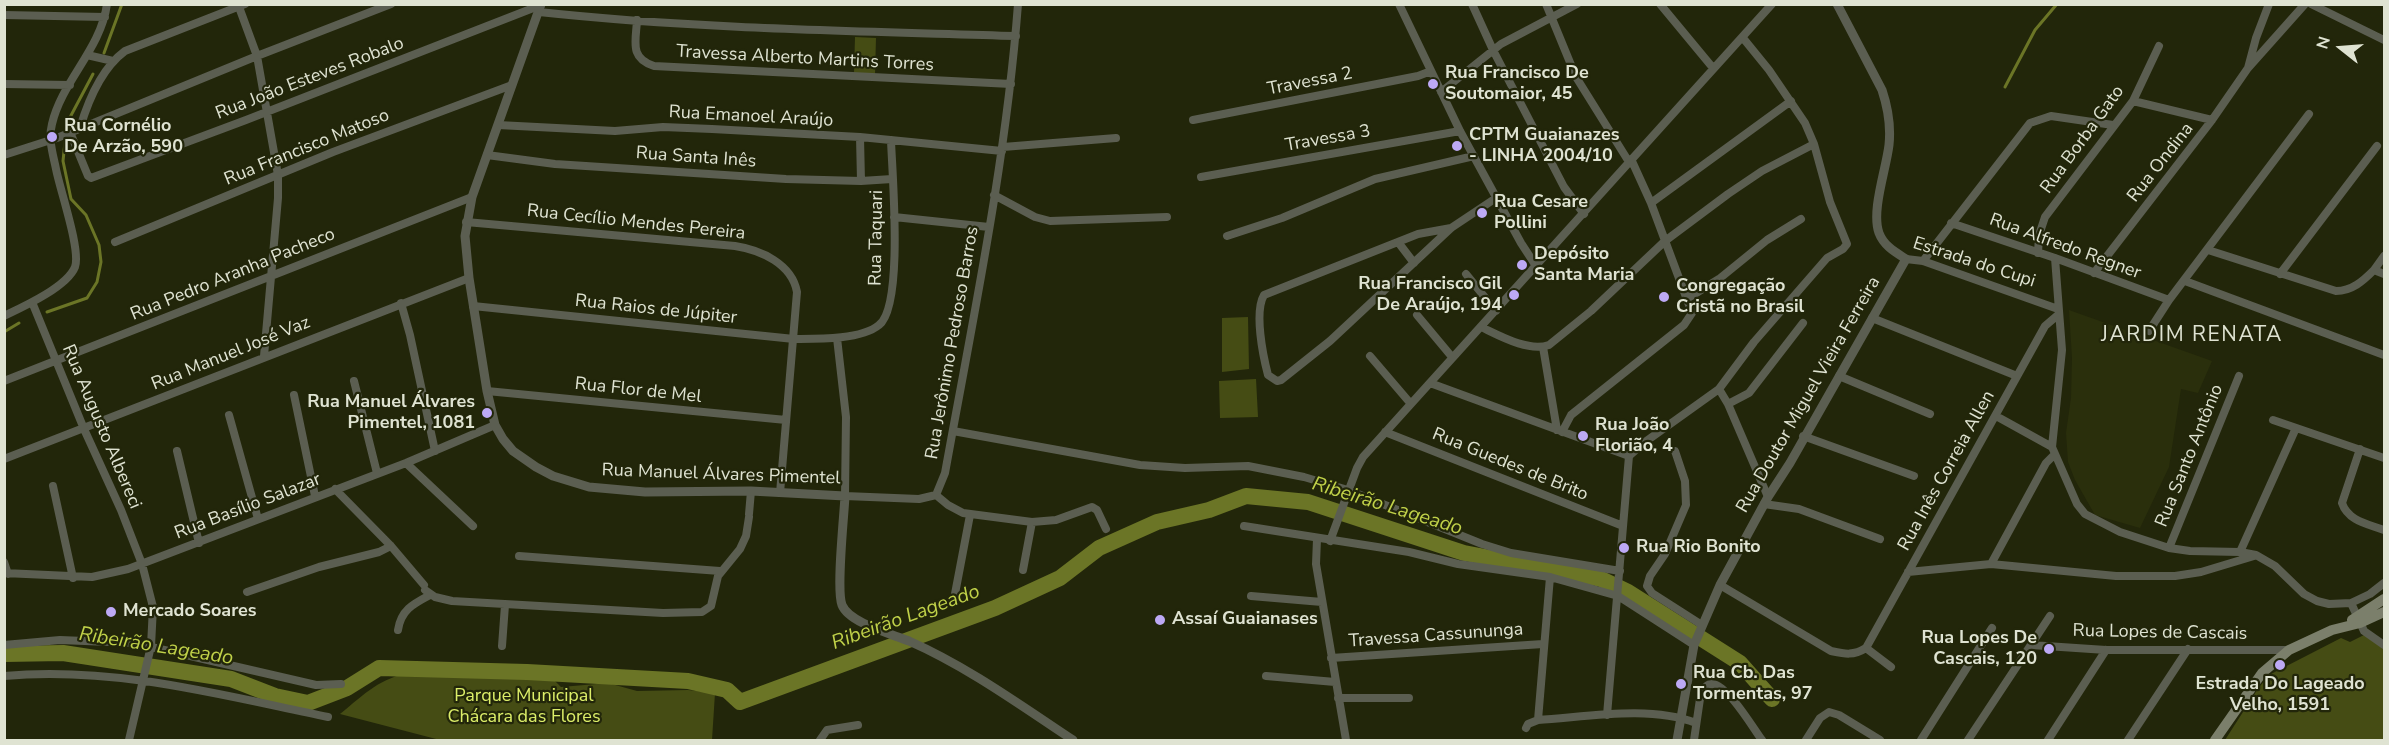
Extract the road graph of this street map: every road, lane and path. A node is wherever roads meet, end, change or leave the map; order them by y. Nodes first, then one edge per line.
1 (107, 4) edge
2 (391, 4) edge
3 (1018, 4) edge
4 (1399, 4) edge
5 (1472, 4) edge
6 (1546, 4) edge
7 (1577, 4) edge
8 (1660, 4) edge
9 (1773, 4) edge
10 (1838, 4) edge
11 (2269, 4) edge
12 (2305, 4) edge
13 (2311, 4) edge
14 (242, 6) edge
15 (540, 8) edge
16 (4, 15) edge
17 (105, 17) junction
18 (1552, 18) junction
19 (638, 20) junction
20 (1016, 36) junction
21 (1743, 38) junction
22 (2385, 40) edge
23 (2159, 46) dead end
24 (1493, 50) junction
25 (87, 55) junction
26 (257, 56) junction
27 (113, 61) junction
28 (1713, 68) junction
29 (2248, 68) junction
30 (1431, 71) junction
31 (4, 84) edge
32 (1011, 84) junction
33 (70, 85) junction
34 (512, 85) junction
35 (1441, 92) junction
36 (1791, 101) junction
37 (2133, 101) junction
38 (268, 112) junction
39 (2309, 114) dead end
40 (1193, 120) dead end
41 (2212, 120) junction
42 (498, 125) junction
43 (2113, 125) junction
44 (80, 128) junction
45 (1460, 131) junction
46 (69, 133) junction
47 (861, 137) junction
48 (1116, 138) dead end
49 (53, 139) junction
50 (891, 140) junction
51 (1814, 144) junction
52 (2377, 146) dead end
53 (1002, 149) junction
54 (4, 155) edge
55 (487, 155) junction
56 (1474, 156) junction
57 (1630, 161) junction
58 (278, 175) junction
59 (1201, 177) dead end
60 (892, 179) junction
61 (861, 181) junction
62 (994, 195) junction
63 (472, 197) junction
64 (1496, 198) junction
65 (1651, 203) junction
66 (1584, 214) junction
67 (894, 217) junction
68 (1167, 217) dead end
69 (1801, 219) dead end
70 (466, 222) junction
71 (1951, 223) junction
72 (989, 226) junction
73 (1451, 228) junction
74 (1227, 236) dead end
75 (1665, 241) junction
76 (115, 242) dead end
77 (1398, 242) junction
78 (2208, 250) junction
79 (2038, 253) junction
80 (2385, 256) edge
81 (2055, 258) junction
82 (1906, 259) junction
83 (1923, 261) junction
84 (1414, 263) junction
85 (1536, 266) junction
86 (2374, 270) junction
87 (2094, 273) junction
88 (1466, 274) dead end
89 (2280, 274) junction
90 (2385, 274) edge
91 (272, 276) junction
92 (469, 278) junction
93 (2185, 281) junction
94 (1688, 298) junction
95 (2169, 300) junction
96 (32, 302) junction
97 (401, 303) junction
98 (473, 306) junction
99 (1496, 311) junction
100 (2059, 311) junction
101 (1417, 315) dead end
102 (4, 316) edge
103 (1872, 318) junction
104 (1803, 323) dead end
105 (1481, 327) junction
106 (2149, 331) dead end
107 (837, 338) junction
108 (794, 339) junction
109 (1543, 347) junction
110 (2385, 355) edge
111 (264, 356) junction
112 (1370, 356) dead end
113 (1452, 357) junction
114 (56, 361) junction
115 (1839, 376) junction
116 (2017, 376) junction
117 (2239, 376) dead end
118 (4, 381) edge
119 (354, 381) dead end
120 (1430, 382) junction
121 (1721, 386) junction
122 (487, 392) junction
123 (294, 395) dead end
124 (1411, 404) junction
125 (1728, 404) junction
126 (1930, 414) dead end
127 (229, 415) dead end
128 (1996, 416) junction
129 (786, 420) junction
130 (2273, 420) dead end
131 (495, 425) junction
132 (2296, 428) junction
133 (84, 429) junction
134 (953, 431) junction
135 (1559, 431) junction
136 (1385, 432) junction
137 (1803, 436) junction
138 (2360, 448) junction
139 (177, 451) dead end
140 (435, 451) junction
141 (1675, 451) dead end
142 (2053, 451) junction
143 (1629, 456) junction
144 (2385, 458) edge
145 (4, 459) edge
146 (406, 463) junction
147 (377, 473) junction
148 (1914, 476) dead end
149 (53, 486) dead end
150 (335, 489) junction
151 (1348, 490) junction
152 (751, 491) junction
153 (780, 493) junction
154 (936, 495) junction
155 (315, 496) junction
156 (845, 496) junction
157 (1766, 501) junction
158 (970, 515) junction
159 (258, 519) junction
160 (1032, 522) junction
161 (1244, 525) dead end
162 (473, 526) dead end
163 (1623, 526) junction
164 (1106, 529) dead end
165 (2385, 530) edge
166 (1317, 539) junction
167 (1880, 539) dead end
168 (1330, 541) junction
169 (199, 543) junction
170 (391, 546) junction
171 (2169, 548) junction
172 (2240, 552) junction
173 (2256, 555) junction
174 (519, 556) dead end
175 (4, 562) edge
176 (142, 564) junction
177 (1990, 564) junction
178 (1023, 570) dead end
179 (720, 571) junction
180 (1908, 572) junction
181 (1620, 573) junction
182 (6, 574) edge
183 (1550, 577) junction
184 (73, 578) junction
185 (2385, 583) edge
186 (1720, 585) junction
187 (426, 590) junction
188 (247, 592) dead end
189 (1618, 593) junction
190 (1251, 596) dead end
191 (954, 599) dead end
192 (2385, 599) edge
193 (1322, 602) junction
194 (2351, 603) junction
195 (505, 605) junction
196 (2385, 612) edge
197 (2050, 616) dead end
198 (2359, 620) junction
199 (1702, 625) junction
200 (1992, 628) dead end
201 (398, 630) dead end
202 (1543, 644) junction
203 (4, 645) edge
204 (1695, 645) junction
205 (2031, 645) junction
206 (2385, 645) edge
207 (502, 646) dead end
208 (1866, 648) junction
209 (2188, 649) junction
210 (150, 650) junction
211 (2106, 650) junction
212 (2289, 650) junction
213 (1331, 658) junction
214 (1891, 667) dead end
215 (4, 676) edge
216 (144, 676) junction
217 (1266, 676) dead end
218 (1335, 682) junction
219 (341, 684) dead end
220 (1338, 698) junction
221 (1409, 698) dead end
222 (1607, 715) junction
223 (328, 717) dead end
224 (1680, 717) junction
225 (1538, 720) junction
226 (1696, 723) junction
227 (858, 725) dead end
228 (1526, 728) dead end
229 (129, 741) edge
230 (820, 741) edge
231 (1073, 741) edge
232 (1346, 741) edge
233 (1677, 741) edge
234 (1694, 741) edge
235 (1762, 741) edge
236 (1806, 741) edge
237 (1880, 741) edge
238 (1921, 741) edge
239 (1968, 741) edge
240 (2048, 741) edge
241 (2128, 741) edge
242 (2215, 741) edge

1 - 17 street
2 - 26 street
3 - 20 street, Rua Jerônimo Pedroso Barros
4 - 30 street
5 - 24 street
6 - 18 street
7 - 18 street
8 - 28 street
9 - 21 street
10 - 82 street, Estrada do Cupi
11 - 29 street, Rua Ondina
12 - 29 street, Rua Ondina
13 - 22 street
14 - 26 street
14 - 27 street
15 - 19 street
15 - 34 street, Rua Manuel Álvares Pimentel
15 - 38 street, Rua João Esteves Robalo
16 - 17 street
17 - 25 street
18 - 24 street
18 - 57 street
19 - 20 street
19 - 32 street, Travessa Alberto Martins Torres
20 - 32 street, Rua Jerônimo Pedroso Barros
21 - 28 street
21 - 36 street
23 - 37 street, Rua Borba Gato
24 - 35 street
24 - 66 street
25 - 27 street
25 - 33 street
26 - 38 street
26 - 44 street
27 - 44 street
28 - 57 street
29 - 41 street, Rua Ondina
30 - 35 street
30 - 40 street, Travessa 2
31 - 33 street
32 - 53 street, Rua Jerônimo Pedroso Barros
33 - 49 street
34 - 42 street, Rua Manuel Álvares Pimentel
34 - 58 street, Rua Francisco Matoso
35 - 45 street
36 - 51 street
36 - 65 street
37 - 41 street
37 - 43 street, Rua Borba Gato
38 - 46 street, Rua João Esteves Robalo
38 - 58 street
39 - 78 street
41 - 87 street, Rua Ondina
42 - 47 street, Rua Emanoel Araújo
42 - 55 street, Rua Manuel Álvares Pimentel
43 - 71 street
43 - 79 street, Rua Borba Gato
44 - 46 street
45 - 56 street
45 - 59 street, Travessa 3
46 - 49 street
47 - 50 street, Rua Emanoel Araújo
47 - 61 street
48 - 53 street, Rua Emanoel Araújo
49 - 54 street
49 - 96 street
50 - 53 street, Rua Emanoel Araújo
50 - 60 street, Rua Taquari
51 - 75 street
51 - 121 street
52 - 89 street
53 - 62 street, Rua Jerônimo Pedroso Barros
55 - 61 street, Rua Santa Inês
55 - 63 street, Rua Manuel Álvares Pimentel
56 - 64 street
56 - 74 street
57 - 65 street
57 - 66 street
58 - 76 street, Rua Francisco Matoso
58 - 91 street
60 - 61 street, Rua Santa Inês
60 - 67 street, Rua Taquari
62 - 68 street
62 - 72 street, Rua Jerônimo Pedroso Barros
63 - 70 street, Rua Manuel Álvares Pimentel
63 - 91 street, Rua Pedro Aranha Pacheco
64 - 73 street
64 - 85 street
65 - 75 street
66 - 85 street
67 - 72 street
67 - 107 street, Rua Taquari
69 - 94 street
70 - 92 street, Rua Manuel Álvares Pimentel
70 - 108 street, Rua Cecílio Mendes Pereira
71 - 79 street, Rua Alfredo Regner
71 - 83 street
72 - 134 street, Rua Jerônimo Pedroso Barros
73 - 77 street
73 - 84 street
75 - 94 street
75 - 109 street
77 - 84 street
77 - 84 street
78 - 89 street
78 - 93 street
79 - 81 street, Rua Alfredo Regner
80 - 86 street
81 - 87 street, Rua Alfredo Regner
81 - 100 street, Estrada do Cupi
82 - 83 street, Estrada do Cupi
82 - 103 street, Rua Doutor Miguel Vieira Ferreira
83 - 100 street, Estrada do Cupi
85 - 99 street
86 - 89 street
86 - 90 street
87 - 95 street, Rua Alfredo Regner
88 - 99 street
91 - 111 street
91 - 114 street, Rua Pedro Aranha Pacheco
92 - 97 street, Rua Manuel José Vaz
92 - 98 street, Rua Manuel Álvares Pimentel
93 - 95 street
93 - 110 street
94 - 135 street
95 - 106 street
96 - 102 street
96 - 114 street, Rua Augusto Albereci
97 - 111 street, Rua Manuel José Vaz
97 - 140 street
98 - 108 street, Rua Raios de Júpiter
98 - 122 street, Rua Manuel Álvares Pimentel
99 - 105 street
100 - 116 street, Rua Inês Correia Allen
100 - 142 street, Estrada do Cupi
101 - 113 street
103 - 115 street, Rua Doutor Miguel Vieira Ferreira
103 - 116 street
104 - 125 street
105 - 109 street
105 - 113 street
107 - 108 street, Rua Raios de Júpiter
107 - 156 street
108 - 129 street, Rua Cecílio Mendes Pereira
109 - 135 street
111 - 133 street, Rua Manuel José Vaz
112 - 124 street
113 - 120 street
114 - 118 street, Rua Pedro Aranha Pacheco
114 - 133 street, Rua Augusto Albereci
115 - 126 street
115 - 137 street, Rua Doutor Miguel Vieira Ferreira
116 - 128 street, Rua Inês Correia Allen
117 - 171 street, Rua Santo Antônio
119 - 147 street
120 - 124 street
120 - 135 street
121 - 125 street
121 - 143 street
122 - 129 street, Rua Flor de Mel
122 - 131 street, Rua Manuel Álvares Pimentel
123 - 155 street
124 - 136 street
125 - 157 street
127 - 159 street
128 - 142 street
128 - 180 street, Rua Inês Correia Allen
129 - 153 street, Rua Cecílio Mendes Pereira
130 - 132 street
131 - 140 street, Rua Basílio Salazar
131 - 152 street, Rua Manuel Álvares Pimentel
132 - 138 street
132 - 172 street
133 - 145 street, Rua Manuel José Vaz
133 - 176 street, Rua Augusto Albereci
134 - 151 street
134 - 154 street, Rua Jerônimo Pedroso Barros
135 - 143 street
136 - 151 street
136 - 163 street, Rua Guedes de Brito
137 - 148 street
137 - 157 street, Rua Doutor Miguel Vieira Ferreira
138 - 144 street
138 - 165 street
139 - 169 street
140 - 146 street, Rua Basílio Salazar
141 - 199 street
142 - 171 street
142 - 177 street
143 - 163 street
146 - 147 street, Rua Basílio Salazar
146 - 162 street
147 - 150 street, Rua Basílio Salazar
149 - 184 street
150 - 155 street, Rua Basílio Salazar
150 - 170 street
151 - 168 street
151 - 181 street
152 - 153 street, Rua Manuel Álvares Pimentel
152 - 179 street
153 - 156 street, Rua Manuel Álvares Pimentel
154 - 156 street, Rua Manuel Álvares Pimentel
154 - 158 street
155 - 159 street, Rua Basílio Salazar
156 - 231 street
157 - 167 street
157 - 186 street, Rua Doutor Miguel Vieira Ferreira
158 - 160 street
158 - 191 street
159 - 169 street, Rua Basílio Salazar
160 - 164 street
160 - 178 street
161 - 166 street
163 - 181 street
166 - 168 street
166 - 193 street
168 - 183 street
169 - 176 street, Rua Basílio Salazar
170 - 187 street
170 - 188 street
171 - 172 street
172 - 173 street
173 - 177 street
173 - 194 street
174 - 179 street
175 - 182 street
176 - 184 street, Rua Basílio Salazar
176 - 210 street, Rua Augusto Albereci
177 - 180 street
179 - 195 street
180 - 208 street, Rua Inês Correia Allen
181 - 189 street
182 - 184 street, Rua Basílio Salazar
183 - 189 street
183 - 202 street
185 - 194 street
186 - 199 street, Rua Doutor Miguel Vieira Ferreira
186 - 208 street
187 - 195 street
187 - 201 street
189 - 204 street
189 - 222 street
190 - 193 street
192 - 198 main road
193 - 213 street
194 - 198 street
195 - 207 street
196 - 198 main road
197 - 205 street
198 - 206 street
198 - 212 main road
199 - 204 street, Rua Doutor Miguel Vieira Ferreira
200 - 238 street
202 - 213 street, Travessa Cassununga
202 - 225 street
203 - 210 street
204 - 224 street, Rua Doutor Miguel Vieira Ferreira
205 - 211 street, Rua Lopes de Cascais
205 - 239 street
208 - 214 street
209 - 211 street, Rua Lopes de Cascais
209 - 212 street, Rua Lopes de Cascais
209 - 241 street
210 - 216 street, Rua Augusto Albereci
210 - 219 street
211 - 240 street
212 - 242 main road
213 - 218 street
215 - 216 street
216 - 223 street
216 - 229 street, Rua Augusto Albereci
217 - 218 street
218 - 220 street
220 - 221 street
220 - 232 street
222 - 224 street
222 - 225 street
224 - 226 street
224 - 233 street, Rua Doutor Miguel Vieira Ferreira
225 - 228 street
226 - 234 street
226 - 235 street
227 - 230 street
236 - 237 street

